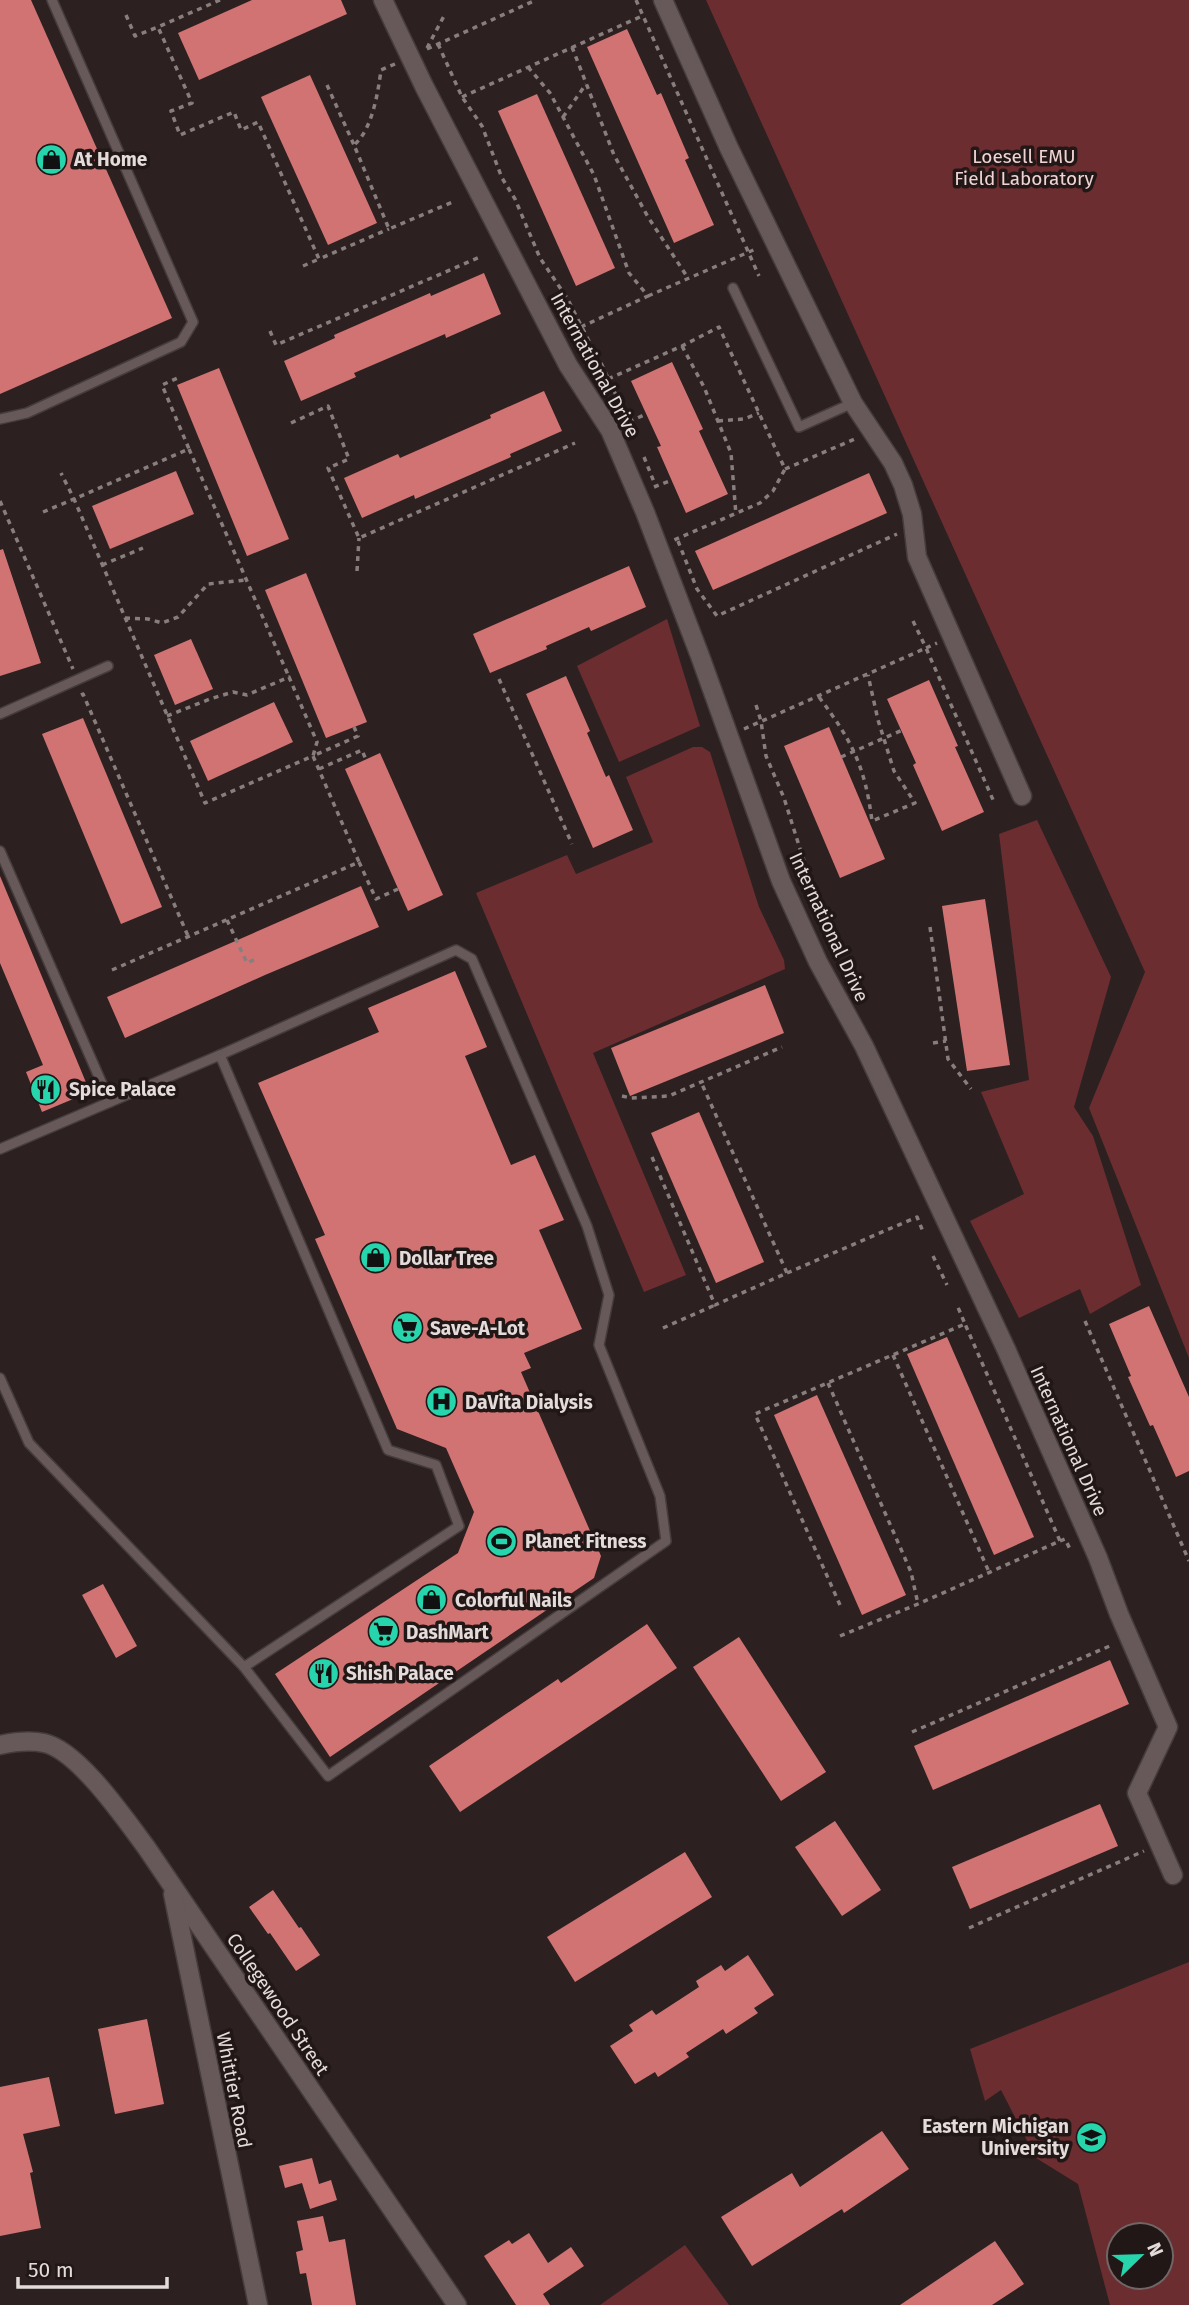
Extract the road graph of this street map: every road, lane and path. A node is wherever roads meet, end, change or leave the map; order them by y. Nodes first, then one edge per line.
1 (52, 0) edge
2 (220, 0) edge
3 (383, 0) edge
4 (536, 0) edge
5 (636, 0) edge
6 (663, 0) edge
7 (445, 14) dead end
8 (126, 15) dead end
9 (642, 16) junction
10 (158, 27) junction
11 (421, 37) dead end
12 (438, 44) junction
13 (572, 47) junction
14 (427, 49) junction
15 (397, 63) dead end
16 (528, 67) junction
17 (586, 84) junction
18 (327, 85) dead end
19 (462, 97) junction
20 (563, 117) junction
21 (354, 145) junction
22 (455, 201) dead end
23 (389, 229) junction
24 (765, 245) dead end
25 (748, 253) junction
26 (480, 257) dead end
27 (319, 259) junction
28 (303, 266) dead end
29 (759, 276) dead end
30 (688, 278) junction
31 (733, 288) dead end
32 (648, 296) junction
33 (580, 327) junction
34 (270, 331) dead end
35 (565, 335) dead end
36 (590, 343) dead end
37 (682, 346) junction
38 (601, 363) dead end
39 (180, 377) dead end
40 (608, 379) junction
41 (594, 385) dead end
42 (853, 404) junction
43 (759, 413) junction
44 (646, 414) dead end
45 (0, 419) edge
46 (719, 421) junction
47 (628, 422) junction
48 (291, 423) dead end
49 (632, 432) dead end
50 (857, 438) dead end
51 (575, 443) dead end
52 (189, 449) junction
53 (640, 451) dead end
54 (785, 469) junction
55 (61, 473) dead end
56 (671, 480) dead end
57 (656, 486) junction
58 (648, 489) dead end
59 (660, 498) dead end
60 (74, 499) junction
61 (0, 501) edge
62 (43, 512) dead end
63 (736, 515) junction
64 (672, 530) dead end
65 (359, 538) junction
66 (677, 539) junction
67 (900, 540) dead end
68 (669, 542) dead end
69 (143, 548) dead end
70 (102, 565) junction
71 (357, 571) dead end
72 (245, 580) junction
73 (714, 612) junction
74 (707, 616) dead end
75 (125, 618) junction
76 (913, 621) dead end
77 (943, 640) dead end
78 (926, 648) junction
79 (71, 665) dead end
80 (108, 666) dead end
81 (868, 675) junction
82 (289, 677) junction
83 (499, 679) dead end
84 (819, 697) junction
85 (72, 699) dead end
86 (756, 705) dead end
87 (0, 714) edge
88 (167, 716) junction
89 (761, 721) junction
90 (354, 727) dead end
91 (905, 729) dead end
92 (742, 730) dead end
93 (884, 739) junction
94 (855, 750) junction
95 (313, 756) junction
96 (841, 757) dead end
97 (366, 760) dead end
98 (319, 769) junction
99 (1021, 796) dead end
100 (994, 802) dead end
101 (572, 844) dead end
102 (0, 851) edge
103 (359, 862) junction
104 (398, 889) dead end
105 (227, 920) junction
106 (930, 927) dead end
107 (188, 936) junction
108 (836, 945) dead end
109 (258, 958) dead end
110 (113, 970) dead end
111 (946, 1041) junction
112 (933, 1043) dead end
113 (782, 1047) dead end
114 (220, 1055) junction
115 (701, 1082) junction
116 (971, 1088) dead end
117 (622, 1096) dead end
118 (110, 1102) junction
119 (0, 1149) edge
120 (652, 1157) dead end
121 (924, 1234) dead end
122 (933, 1256) dead end
123 (787, 1273) junction
124 (947, 1285) dead end
125 (715, 1305) junction
126 (957, 1306) dead end
127 (1085, 1321) dead end
128 (965, 1324) junction
129 (663, 1328) dead end
130 (893, 1355) junction
131 (0, 1378) edge
132 (828, 1383) junction
133 (1060, 1541) junction
134 (1071, 1551) dead end
135 (1189, 1561) edge
136 (989, 1572) junction
137 (918, 1604) junction
138 (840, 1605) dead end
139 (840, 1636) dead end
140 (1119, 1642) dead end
141 (244, 1667) junction
142 (912, 1732) dead end
143 (0, 1745) edge
144 (1149, 1849) dead end
145 (1173, 1875) dead end
146 (171, 1884) junction
147 (969, 1928) dead end
148 (258, 2305) edge
149 (457, 2305) edge

1 - 45 lane
2 - 10 path
3 - 145 street, International Drive
4 - 12 path
5 - 9 path
6 - 42 street
7 - 14 path
8 - 10 path
9 - 13 path
9 - 25 path
10 - 27 path
11 - 14 path
12 - 14 path
12 - 19 path
13 - 16 path
13 - 17 path
15 - 21 path
16 - 19 path
16 - 20 path
17 - 20 path
17 - 30 path
18 - 21 path
19 - 33 path
20 - 32 path
21 - 23 path
22 - 23 path
23 - 27 path
24 - 25 path
25 - 29 path
25 - 30 path
26 - 34 path
27 - 28 path
30 - 32 path
31 - 42 lane
32 - 33 path
33 - 35 path
33 - 36 path
37 - 40 path
37 - 43 path
37 - 46 path
38 - 40 path
39 - 52 path
40 - 41 path
40 - 47 path
42 - 99 street
43 - 46 path
43 - 54 path
44 - 47 path
46 - 63 path
47 - 49 path
48 - 65 path
50 - 54 path
51 - 65 path
52 - 60 path
52 - 72 path
53 - 57 path
54 - 63 path
55 - 60 path
56 - 57 path
57 - 58 path
57 - 59 path
60 - 62 path
60 - 70 path
61 - 79 path
63 - 66 path
64 - 66 path
65 - 71 path
66 - 68 path
66 - 73 path
67 - 73 path
69 - 70 path
70 - 75 path
72 - 75 path
72 - 82 path
73 - 74 path
75 - 88 path
76 - 78 path
77 - 78 path
78 - 81 path
78 - 100 path
80 - 87 lane
81 - 84 path
81 - 93 path
82 - 88 path
82 - 95 path
83 - 101 path
84 - 89 path
84 - 94 path
85 - 107 path
86 - 89 path
88 - 95 path
89 - 92 path
89 - 108 path
90 - 95 path
91 - 93 path
93 - 94 path
93 - 94 path
94 - 96 path
95 - 98 path
97 - 98 path
98 - 103 path
102 - 118 lane
103 - 104 path
103 - 105 path
105 - 107 path
105 - 109 path
106 - 111 path
107 - 110 path
111 - 112 path
111 - 116 path
113 - 115 path
114 - 118 lane
114 - 141 lane
114 - 141 lane
115 - 117 path
115 - 123 path
118 - 119 lane
120 - 125 path
121 - 123 path
122 - 124 path
123 - 125 path
125 - 129 path
126 - 128 path
127 - 135 path
128 - 130 path
128 - 133 path
130 - 132 path
130 - 136 path
131 - 141 lane
132 - 137 path
132 - 138 path
133 - 134 path
133 - 136 path
136 - 137 path
137 - 139 path
140 - 142 path
143 - 146 street, Collegewood Street
144 - 147 path
146 - 148 street, Whittier Road
146 - 149 street, Collegewood Street

